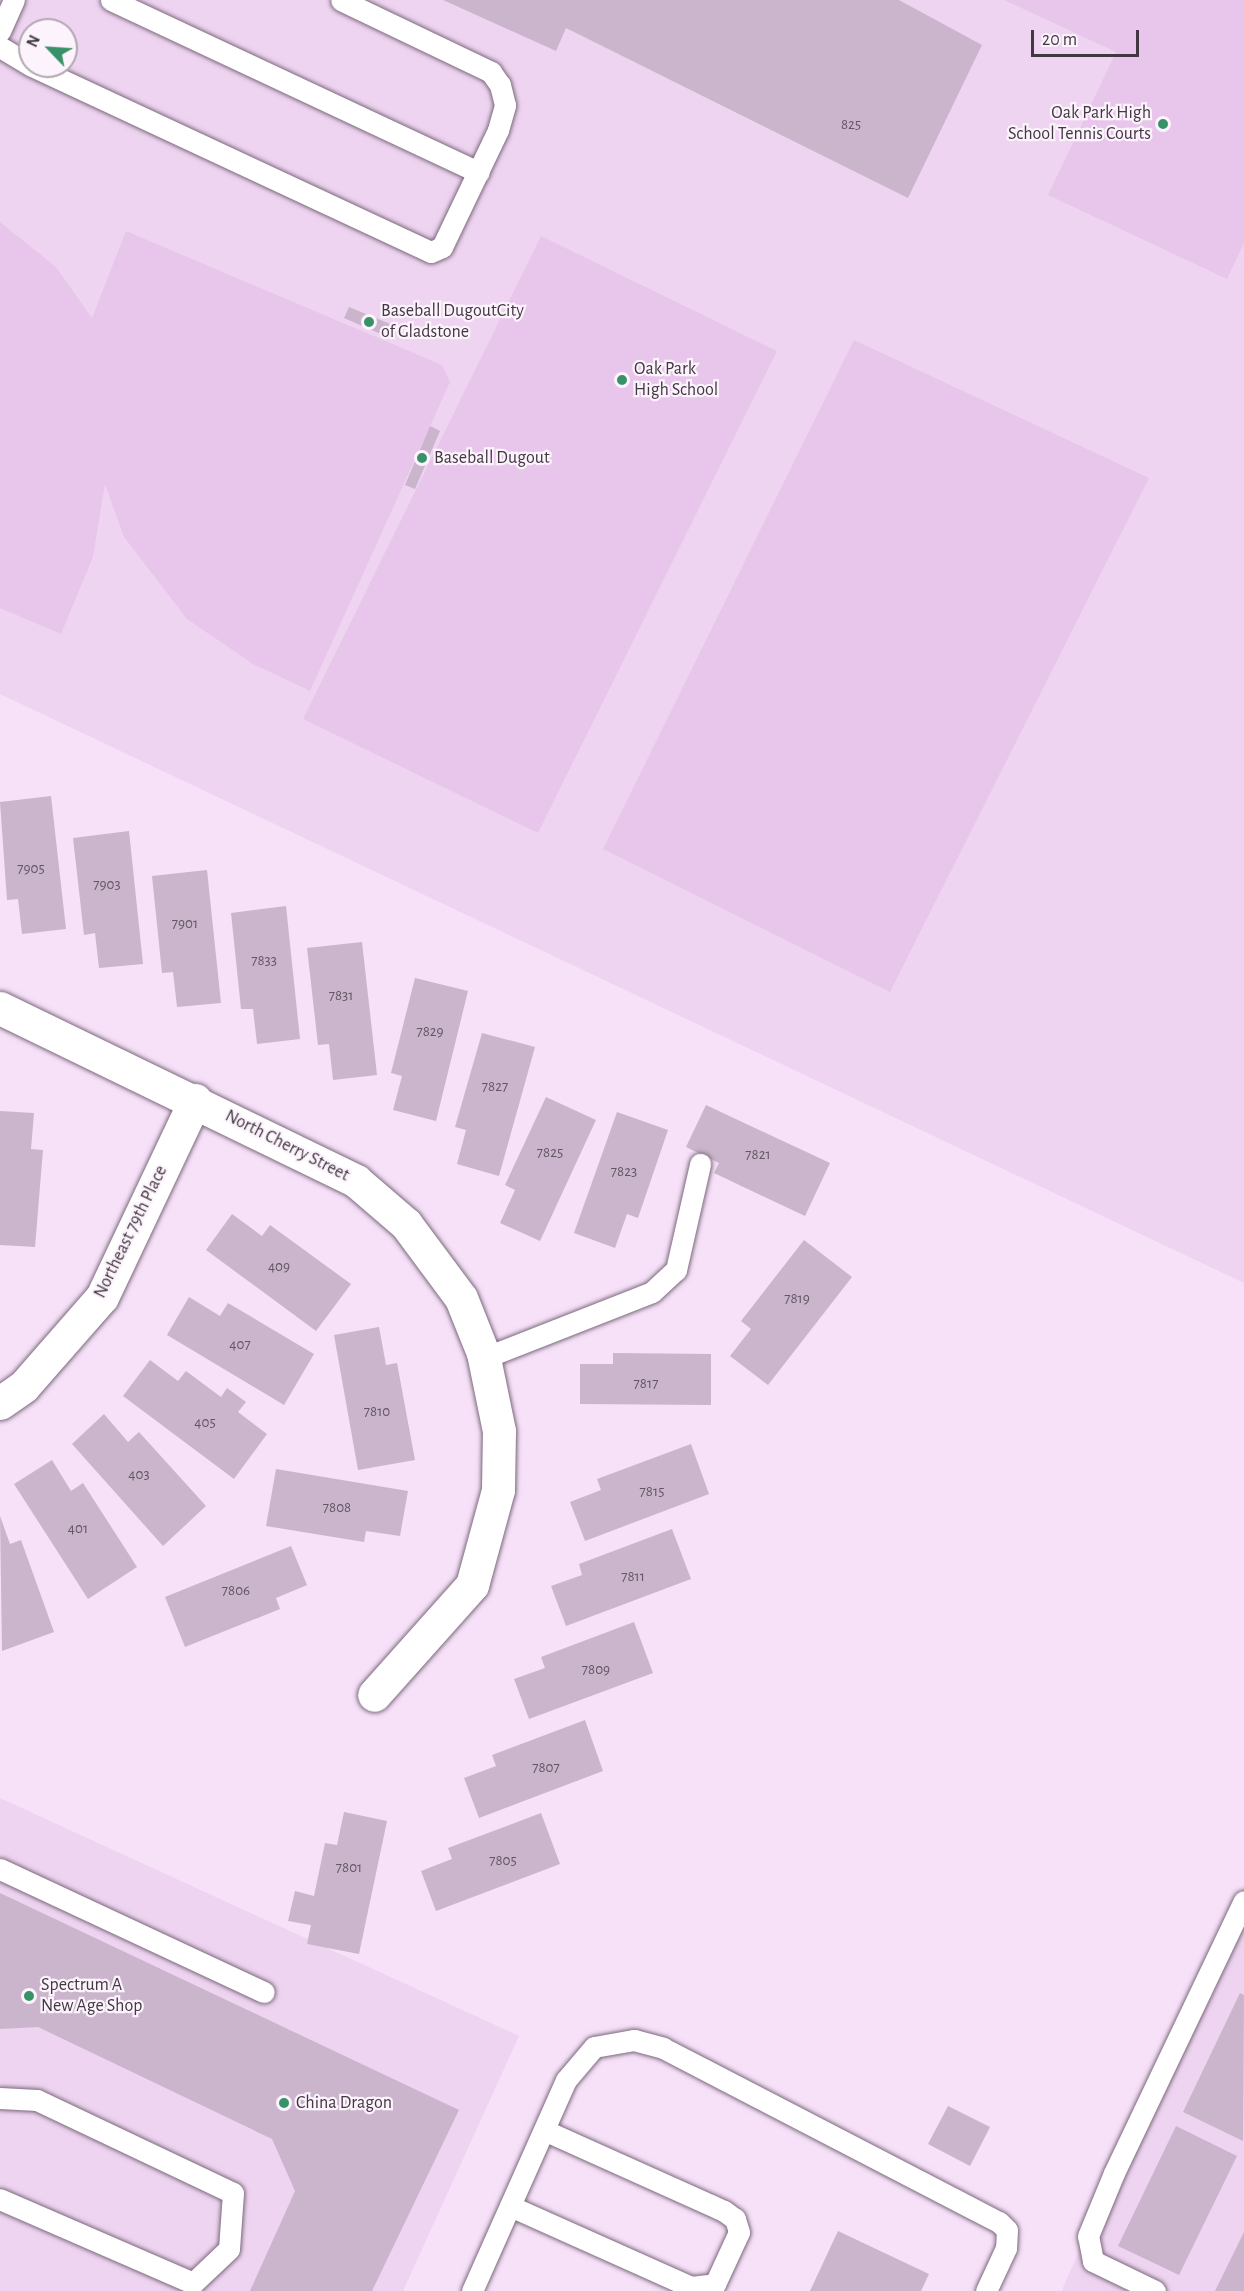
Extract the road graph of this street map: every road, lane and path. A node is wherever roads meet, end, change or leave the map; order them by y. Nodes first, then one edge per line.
1 (14, 0) edge
2 (111, 0) edge
3 (341, 0) edge
4 (0, 31) edge
5 (0, 47) edge
6 (18, 58) edge
7 (57, 78) edge
8 (479, 172) junction
9 (0, 1008) edge
10 (195, 1100) junction
11 (700, 1164) dead end
12 (484, 1358) junction
13 (0, 1403) edge
14 (374, 1695) dead end
15 (0, 1869) edge
16 (1244, 1901) edge
17 (264, 1992) dead end
18 (0, 2098) edge
19 (544, 2130) junction
20 (0, 2199) edge
21 (510, 2206) junction
22 (472, 2291) edge
23 (986, 2291) edge
24 (1155, 2291) edge

1 - 4 lane
2 - 8 lane
3 - 8 lane
5 - 6 lane
7 - 8 lane
9 - 10 street, North Cherry Street
10 - 12 street, North Cherry Street
10 - 13 street, Northeast 79th Place
11 - 12 lane
12 - 14 street, North Cherry Street
15 - 17 lane
16 - 24 lane
18 - 20 lane
19 - 21 lane
19 - 21 lane
19 - 23 lane
21 - 22 lane

